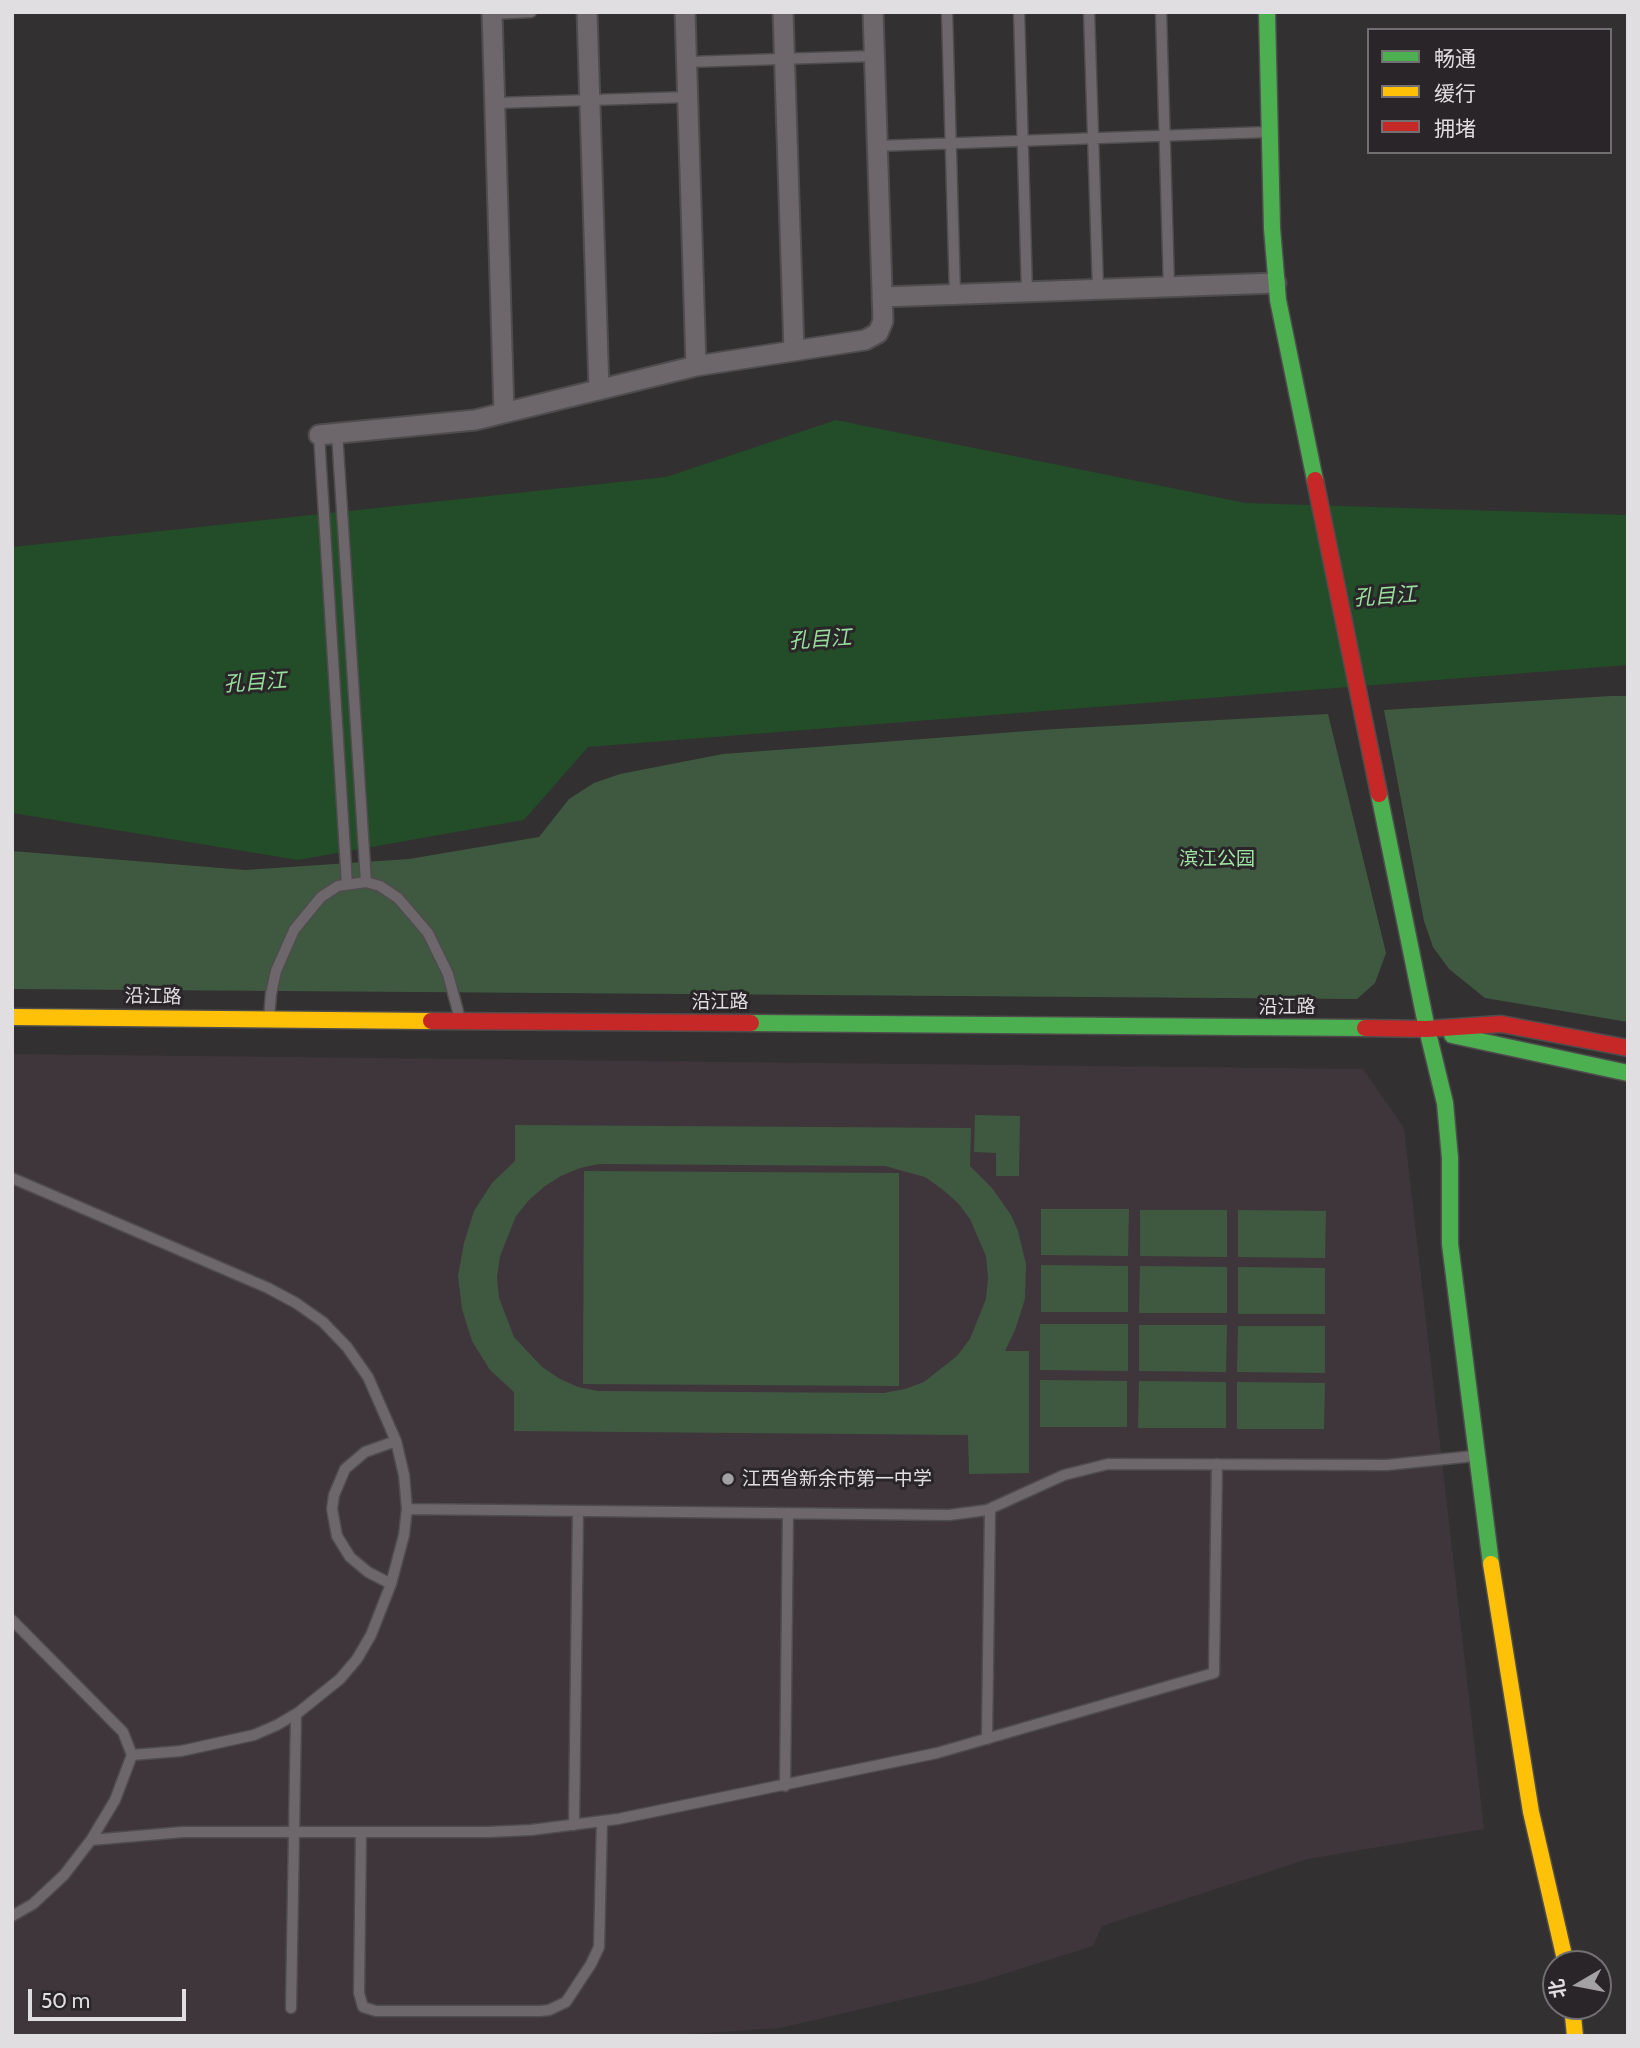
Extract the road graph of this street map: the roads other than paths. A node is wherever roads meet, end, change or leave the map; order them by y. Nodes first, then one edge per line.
1 (531, 12) edge
2 (587, 12) edge
3 (685, 12) edge
4 (783, 12) edge
5 (873, 12) edge
6 (947, 12) edge
7 (1019, 12) edge
8 (1089, 12) edge
9 (1161, 12) edge
10 (1267, 12) edge
11 (492, 13) edge
12 (874, 56) junction
13 (785, 59) junction
14 (687, 62) junction
15 (688, 97) junction
16 (590, 100) junction
17 (495, 103) junction
18 (1270, 132) junction
19 (1165, 136) junction
20 (1093, 138) junction
21 (1023, 141) junction
22 (950, 143) junction
23 (877, 146) junction
24 (1276, 283) junction
25 (1169, 287) junction
26 (1098, 289) junction
27 (1027, 292) junction
28 (955, 294) junction
29 (882, 297) junction
30 (794, 351) junction
31 (696, 366) junction
32 (599, 390) junction
33 (504, 413) junction
34 (328, 434) junction
35 (366, 882) junction
36 (347, 884) junction
37 (12, 1017) edge
38 (269, 1019) junction
39 (460, 1021) junction
40 (1427, 1029) junction
41 (1628, 1048) edge
42 (1628, 1073) edge
43 (12, 1178) edge
44 (396, 1441) junction
45 (1477, 1456) junction
46 (1217, 1464) junction
47 (407, 1509) junction
48 (990, 1509) junction
49 (578, 1511) junction
50 (788, 1513) junction
51 (391, 1584) junction
52 (12, 1620) edge
53 (296, 1715) junction
54 (987, 1740) junction
55 (132, 1755) junction
56 (785, 1786) junction
57 (602, 1821) junction
58 (574, 1825) junction
59 (294, 1832) junction
60 (361, 1832) junction
61 (92, 1840) junction
62 (12, 1916) edge
63 (1563, 1950) edge
64 (291, 2008) dead end

1 - 11 lane
2 - 16 street
3 - 14 street
4 - 13 street
5 - 12 street
6 - 22 lane
7 - 21 lane
8 - 20 lane
9 - 19 lane
10 - 18 street
11 - 17 street
12 - 13 lane
12 - 23 street
13 - 14 lane
13 - 30 street
14 - 15 street
15 - 16 lane
15 - 31 street
16 - 17 lane
16 - 32 street
17 - 33 street
18 - 19 lane
18 - 24 street
19 - 20 lane
19 - 25 lane
20 - 21 lane
20 - 26 lane
21 - 22 lane
21 - 27 lane
22 - 23 lane
22 - 28 lane
23 - 29 street
24 - 25 street
24 - 40 street
25 - 26 street
26 - 27 street
27 - 28 street
28 - 29 street
29 - 30 street
30 - 31 street
31 - 32 street
32 - 33 street
33 - 34 street
34 - 35 lane
34 - 36 lane
35 - 36 lane
35 - 39 lane
36 - 38 lane
37 - 38 street, 沿江路
38 - 39 street, 沿江路
39 - 40 street, 沿江路
40 - 41 street, 沿江路
40 - 42 street, 沿江路
40 - 45 street
43 - 44 lane
44 - 47 lane
44 - 51 lane
45 - 46 lane
45 - 63 street
46 - 48 lane
46 - 54 lane
47 - 49 lane
47 - 51 lane
48 - 50 lane
48 - 54 lane
49 - 50 lane
49 - 58 lane
50 - 56 lane
51 - 53 lane
52 - 55 lane
53 - 55 lane
53 - 59 lane
54 - 56 lane
55 - 61 lane
56 - 57 lane
57 - 58 lane
57 - 60 lane
58 - 60 lane
59 - 60 lane
59 - 61 lane
59 - 64 lane
61 - 62 lane

